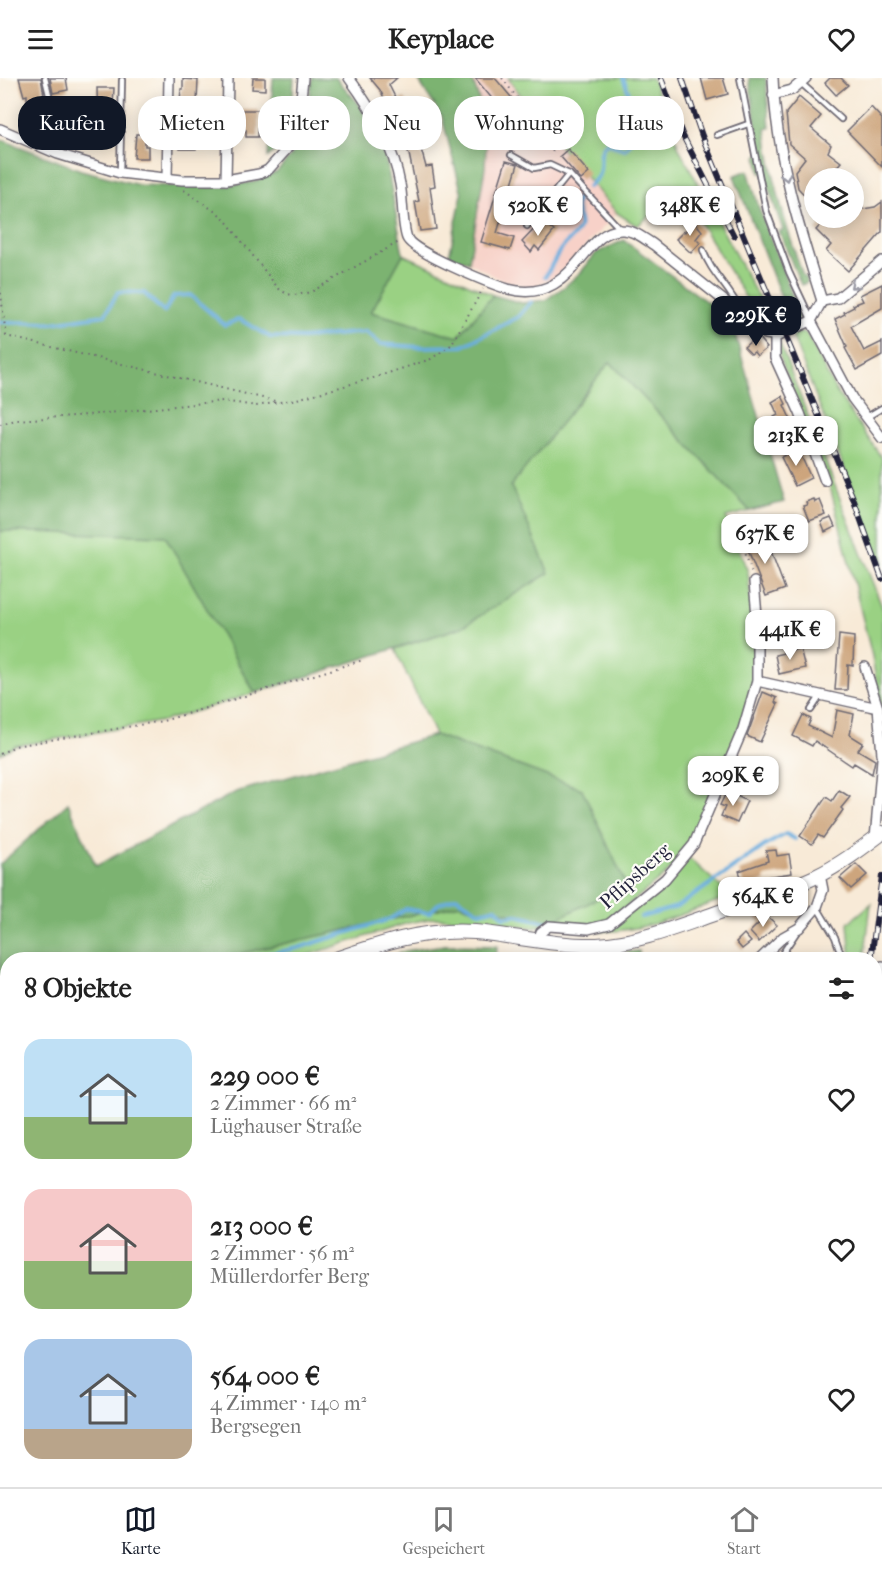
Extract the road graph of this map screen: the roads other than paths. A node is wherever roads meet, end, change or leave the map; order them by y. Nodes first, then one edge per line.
1 (45, 78) edge
2 (169, 78) edge
3 (228, 78) edge
4 (303, 78) edge
5 (349, 78) edge
6 (740, 78) edge
7 (773, 78) edge
8 (122, 80) dead end
9 (804, 80) edge
10 (773, 95) junction
11 (49, 96) edge
12 (841, 119) dead end
13 (748, 124) junction
14 (0, 129) edge
15 (717, 135) dead end
16 (18, 137) edge
17 (49, 150) edge
18 (511, 155) dead end
19 (120, 173) junction
20 (569, 174) junction
21 (167, 178) junction
22 (226, 180) junction
23 (527, 226) dead end
24 (621, 230) junction
25 (703, 250) dead end
26 (882, 261) edge
27 (822, 301) junction
28 (744, 318) junction
29 (811, 321) junction
30 (775, 336) junction
31 (882, 408) edge
32 (867, 417) junction
33 (882, 438) edge
34 (825, 480) dead end
35 (754, 582) road end
36 (757, 616) junction
37 (774, 631) dead end
38 (865, 668) dead end
39 (757, 681) junction
40 (821, 695) junction
41 (878, 708) junction
42 (811, 710) dead end
43 (882, 754) edge
44 (882, 759) edge
45 (878, 836) edge
46 (820, 875) junction
47 (817, 907) junction
48 (799, 928) junction
49 (538, 941) junction
50 (357, 952) edge
51 (767, 952) edge
52 (783, 952) edge
53 (840, 952) edge

1 - 11 lane
2 - 21 street
3 - 22 street
4 - 22 street
5 - 24 street
6 - 13 lane
7 - 10 street
8 - 19 lane
9 - 10 street
9 - 12 lane
10 -> 27 street
13 - 15 lane
13 - 29 lane
14 - 16 street
17 - 19 street
18 - 20 lane
19 - 21 street
20 - 23 lane
20 - 24 lane
21 - 22 street
24 - 28 street
25 - 28 lane
26 -> 27 street
27 - 29 street
28 - 30 street
29 - 30 street
29 - 32 street
30 - 34 street
31 - 32 lane
32 - 33 street
35 - 36 street, Pflipsberg
36 - 37 lane
36 - 39 street, Pflipsberg
38 - 41 street
39 - 40 street
39 - 49 street, Pflipsberg
40 - 41 street
40 - 42 lane
41 - 43 street
44 - 45 street
45 - 46 street
46 - 47 street
46 - 49 street
47 - 48 street
47 - 53 lane
48 - 51 street
48 - 52 lane
49 - 50 street

